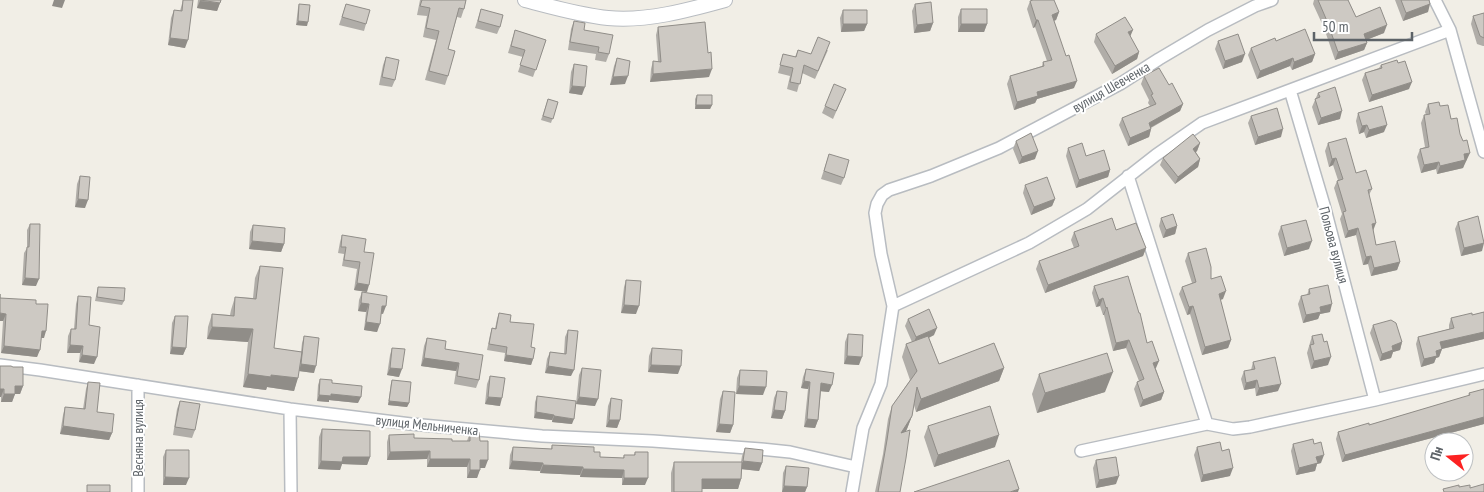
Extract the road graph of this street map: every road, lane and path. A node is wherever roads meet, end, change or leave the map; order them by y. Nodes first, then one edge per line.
1 (525, 0) edge
2 (725, 0) edge
3 (1272, 0) edge
4 (1435, 0) edge
5 (1450, 30) junction
6 (1290, 90) junction
7 (1484, 152) edge
8 (1128, 176) junction
9 (893, 306) junction
10 (0, 365) edge
11 (1484, 374) edge
12 (138, 385) junction
13 (1374, 400) junction
14 (290, 409) junction
15 (1207, 424) junction
16 (1081, 451) dead end
17 (856, 467) junction
18 (138, 492) edge
19 (291, 492) edge
20 (852, 492) edge

1 - 2 street
3 - 9 street, вулиця Шевченка
4 - 5 street
5 - 6 street
5 - 7 street
6 - 8 street
6 - 13 street, Польова вулиця
8 - 9 street
8 - 15 street
9 - 17 street
10 - 12 street, вулиця Мельниченка
11 - 13 street
12 - 14 street, вулиця Мельниченка
12 - 18 street, Весняна вулиця
13 - 15 street
14 - 17 street, вулиця Мельниченка
14 - 19 street
15 - 16 street
17 - 20 street

